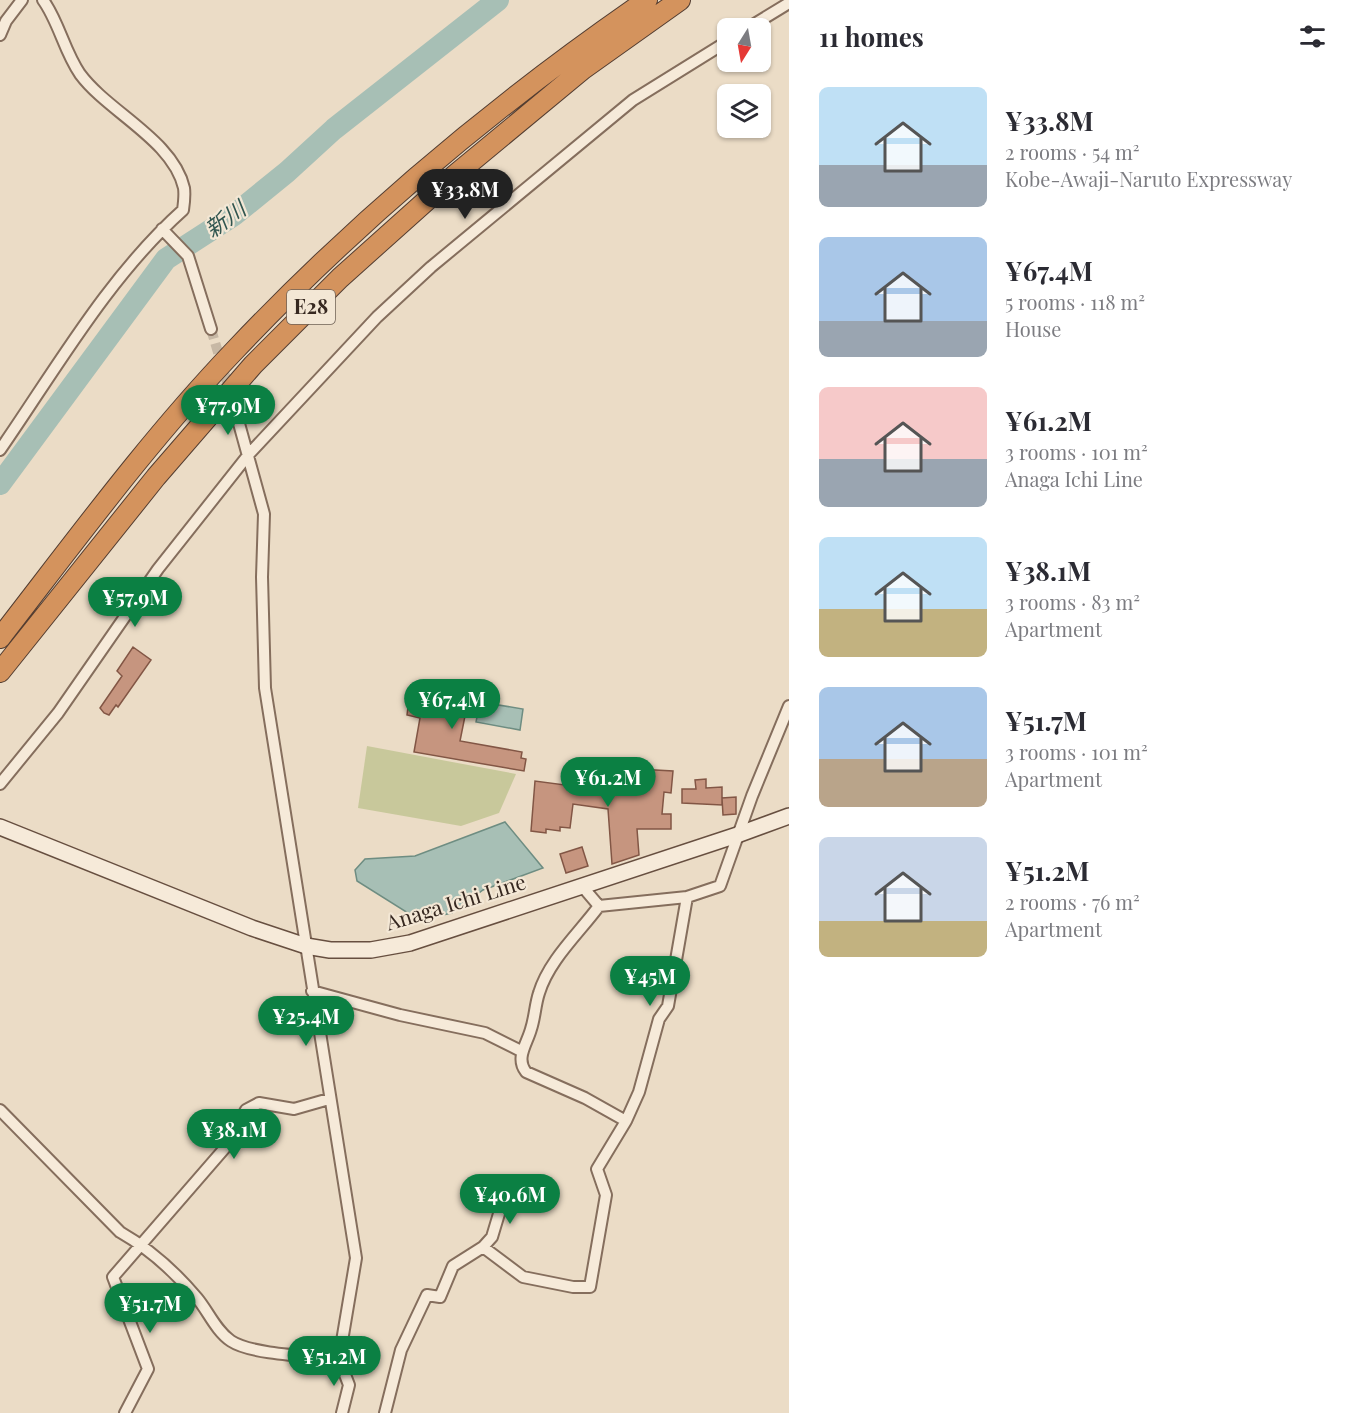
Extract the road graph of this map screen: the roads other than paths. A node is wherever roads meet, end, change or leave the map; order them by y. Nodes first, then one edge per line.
1 (22, 0) edge
2 (43, 0) edge
3 (647, 0) edge
4 (680, 0) edge
5 (789, 3) edge
6 (764, 18) edge
7 (0, 35) edge
8 (717, 48) edge
9 (162, 229) junction
10 (211, 329) tunnel mouth
11 (235, 409) dead end
12 (0, 450) edge
13 (249, 454) junction
14 (0, 638) edge
15 (0, 672) edge
16 (789, 706) edge
17 (0, 784) edge
18 (789, 816) edge
19 (0, 827) edge
20 (737, 835) junction
21 (582, 886) junction
22 (687, 897) junction
23 (599, 906) junction
24 (306, 946) junction
25 (312, 991) junction
26 (521, 1051) junction
27 (329, 1099) junction
28 (0, 1110) edge
29 (626, 1121) junction
30 (507, 1187) dead end
31 (141, 1243) junction
32 (483, 1247) junction
33 (339, 1359) junction
34 (125, 1413) edge
35 (342, 1413) edge
36 (384, 1413) edge

1 - 7 street
2 - 9 street
3 - 14 highway, E28
4 - 15 highway, E28
5 - 6 street
8 - 13 street
9 - 10 street
9 - 12 street
11 - 13 street
13 - 17 street
13 - 24 street
16 - 20 street
18 - 20 main road, Anaga Ichi Line
19 - 24 main road, Anaga Ichi Line
20 - 21 main road, Anaga Ichi Line
20 - 22 street
21 - 23 street
21 - 24 main road, Anaga Ichi Line
22 - 23 street
22 - 29 street
23 - 26 street
24 - 25 street
25 - 26 street
25 - 27 street
26 - 29 street
27 - 31 street
27 - 33 street
28 - 31 street
29 - 32 street
30 - 32 street
31 - 33 street
31 - 34 street
32 - 36 street
33 - 35 street

